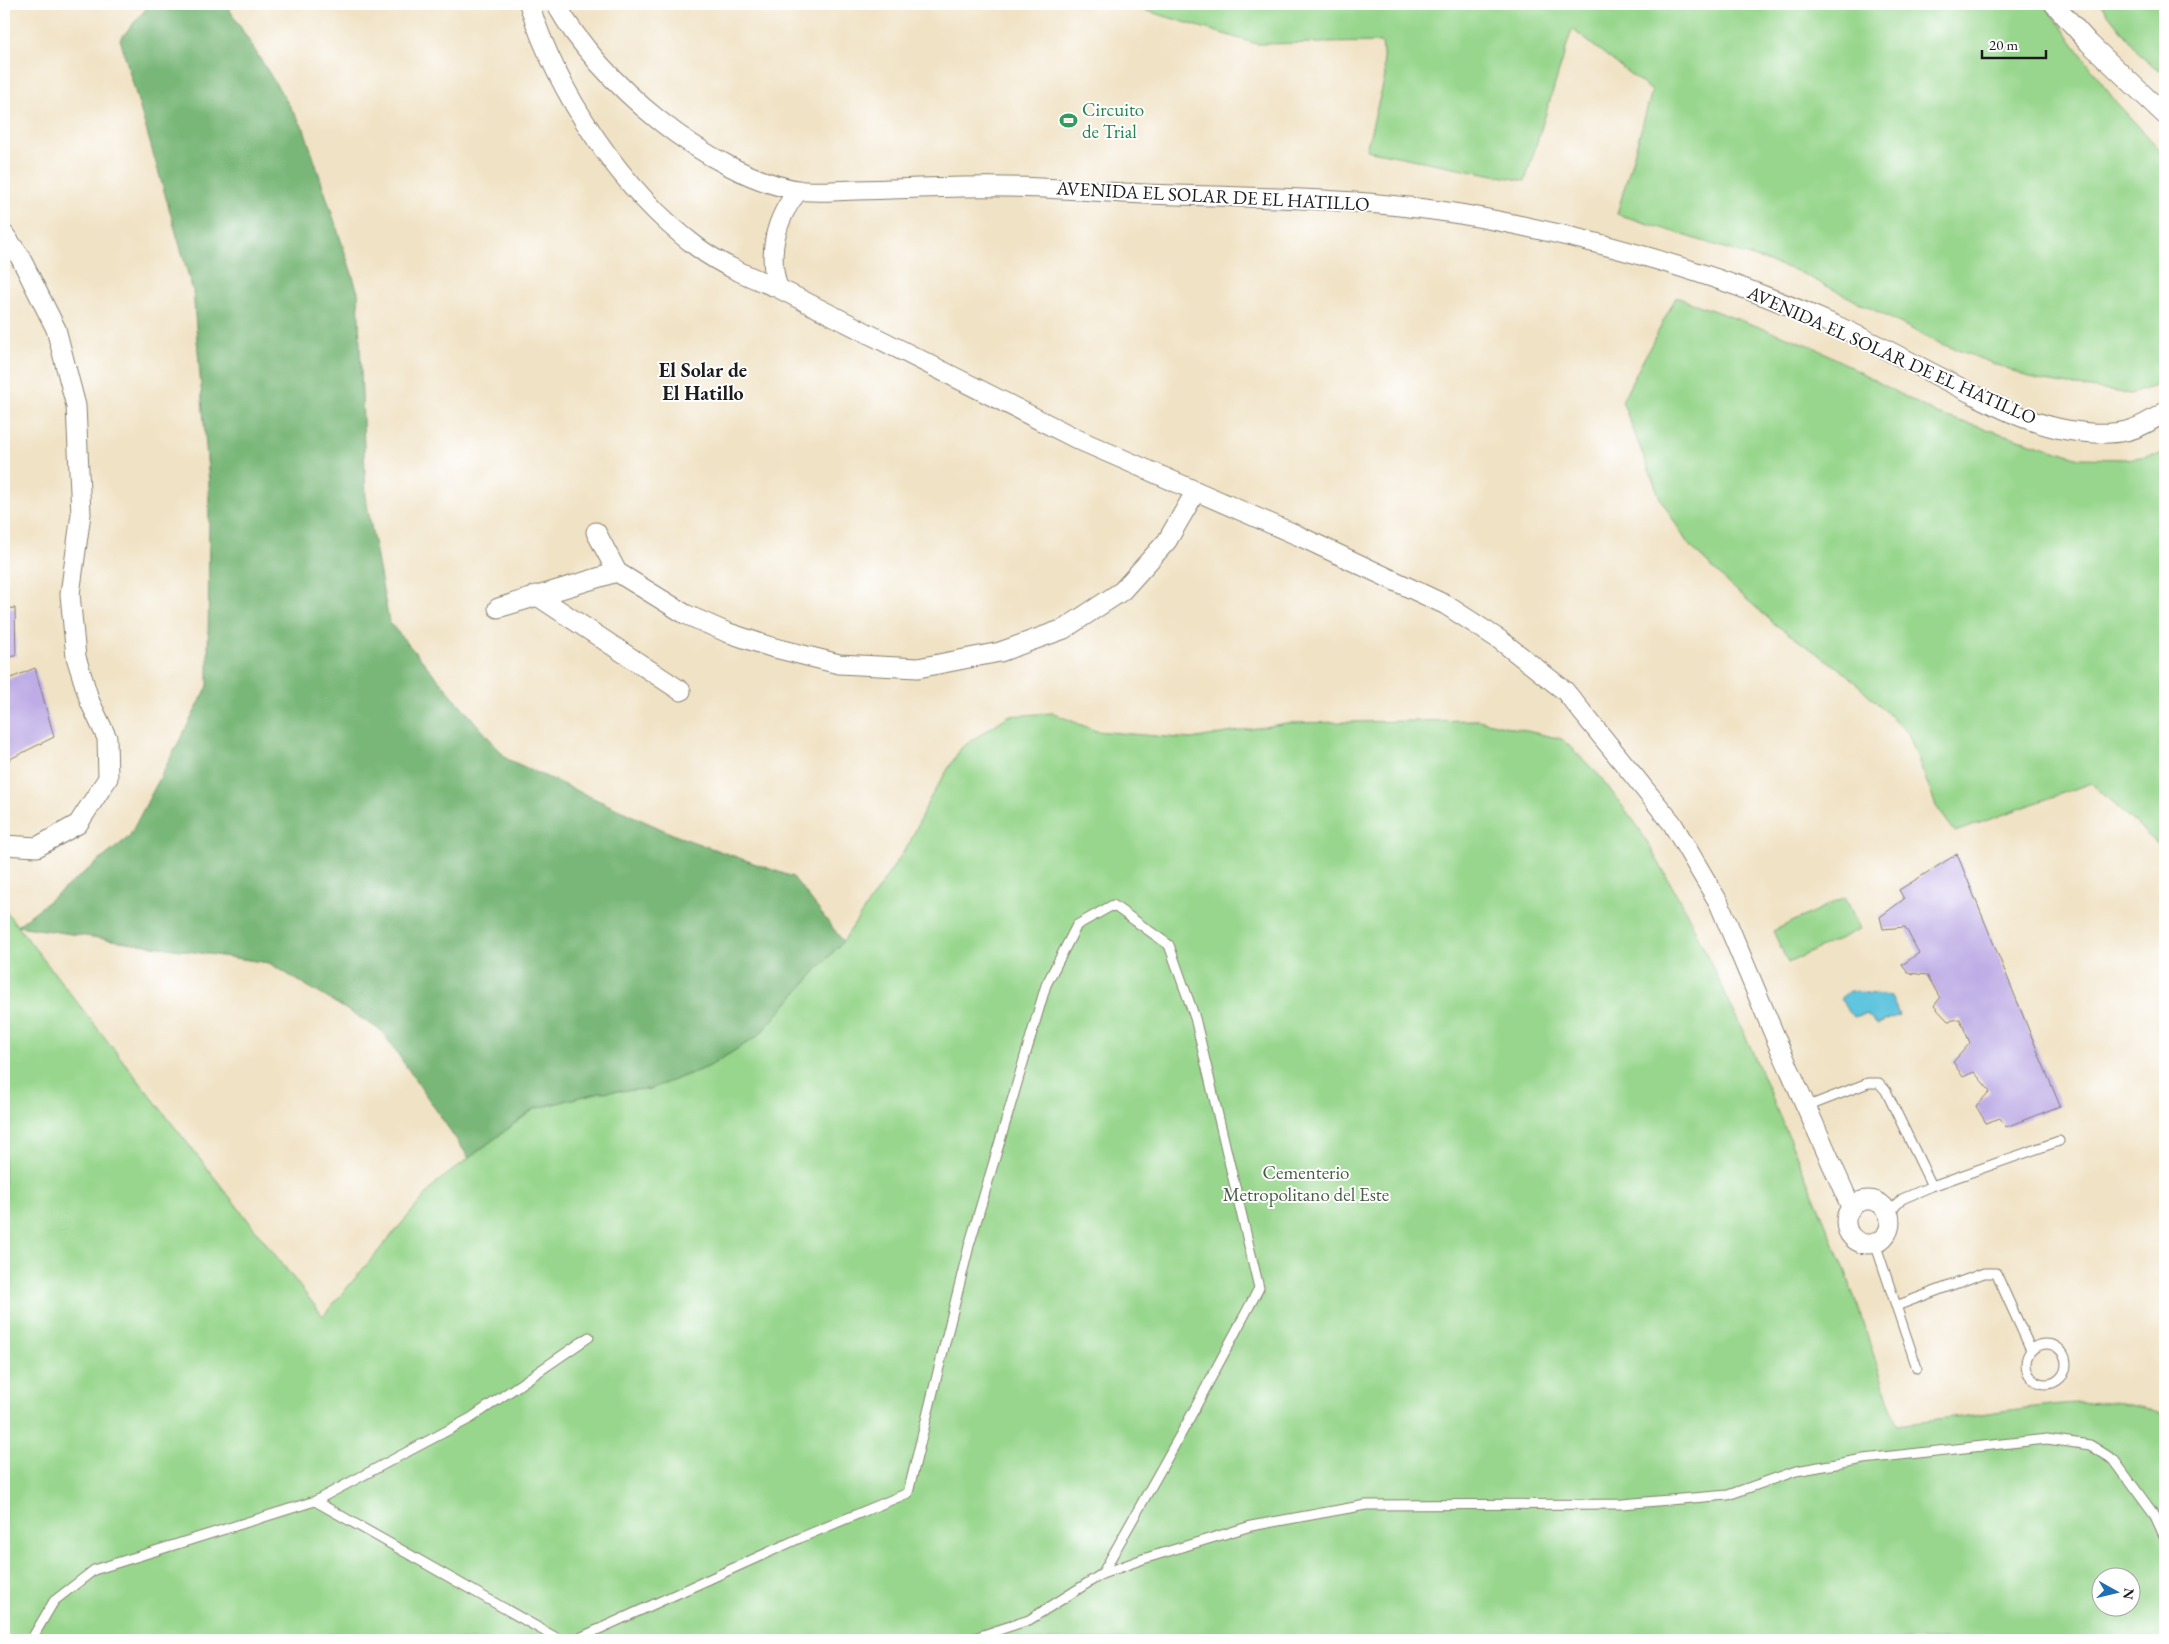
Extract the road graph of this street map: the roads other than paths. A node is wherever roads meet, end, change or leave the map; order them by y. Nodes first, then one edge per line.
1 (529, 4) edge
2 (556, 4) edge
3 (2054, 4) edge
4 (2165, 115) edge
5 (799, 190) junction
6 (4, 234) edge
7 (778, 288) junction
8 (2165, 412) edge
9 (1196, 491) junction
10 (596, 532) dead end
11 (617, 572) junction
12 (536, 595) junction
13 (498, 608) dead end
14 (681, 691) dead end
15 (4, 845) edge
16 (1806, 1107) junction
17 (2059, 1140) dead end
18 (1932, 1186) junction
19 (1852, 1207) junction
20 (1889, 1213) junction
21 (1875, 1243) junction
22 (1896, 1306) junction
23 (589, 1337) dead end
24 (2031, 1350) junction
25 (1917, 1368) dead end
26 (315, 1501) junction
27 (2165, 1538) edge
28 (1102, 1574) junction
29 (31, 1640) edge
30 (560, 1640) edge
31 (575, 1640) edge
32 (968, 1640) edge

1 - 7 street
2 - 5 street, AVENIDA EL SOLAR DE EL HATILLO
3 - 4 street
5 - 7 street
5 - 8 street, AVENIDA EL SOLAR DE EL HATILLO
6 - 15 street
7 - 9 street
9 - 11 street
9 - 16 street
10 - 11 street
11 - 12 street
12 - 13 street
12 - 14 street
16 - 18 lane
16 - 19 street
17 - 18 lane
18 - 20 lane
19 - 20 street
19 - 21 street
20 - 21 street
21 - 22 lane
22 - 24 lane
22 - 25 lane
23 - 26 lane
24 - 24 lane
26 - 29 lane
26 - 30 lane
27 - 28 lane
28 - 31 lane
28 - 32 lane

